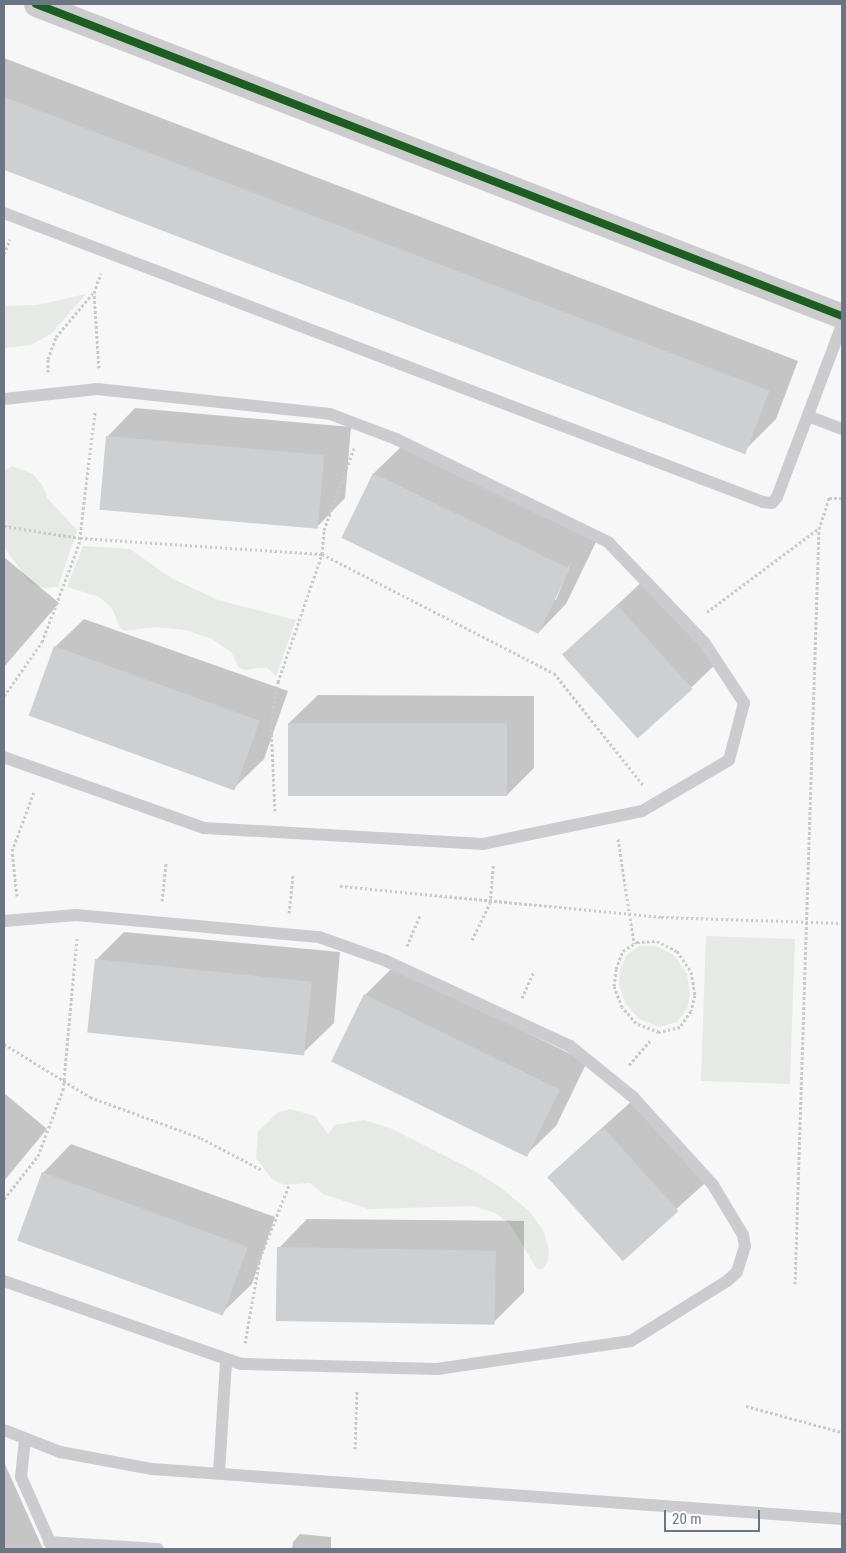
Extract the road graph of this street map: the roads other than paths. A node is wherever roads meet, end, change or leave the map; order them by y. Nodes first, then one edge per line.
1 (36, 4) edge
2 (4, 213) edge
3 (842, 316) edge
4 (842, 325) edge
5 (4, 398) edge
6 (808, 416) junction
7 (842, 429) edge
8 (4, 757) edge
9 (4, 921) edge
10 (4, 1282) edge
11 (226, 1361) junction
12 (4, 1430) edge
13 (25, 1439) junction
14 (219, 1473) junction
15 (842, 1519) edge
16 (51, 1545) edge
17 (158, 1549) edge

1 - 3 street
2 - 6 lane
4 - 6 lane
5 - 8 lane
6 - 7 lane
9 - 11 lane
10 - 11 lane
11 - 14 lane
12 - 13 lane
13 - 14 lane
13 - 16 lane
14 - 15 lane
16 - 17 lane

